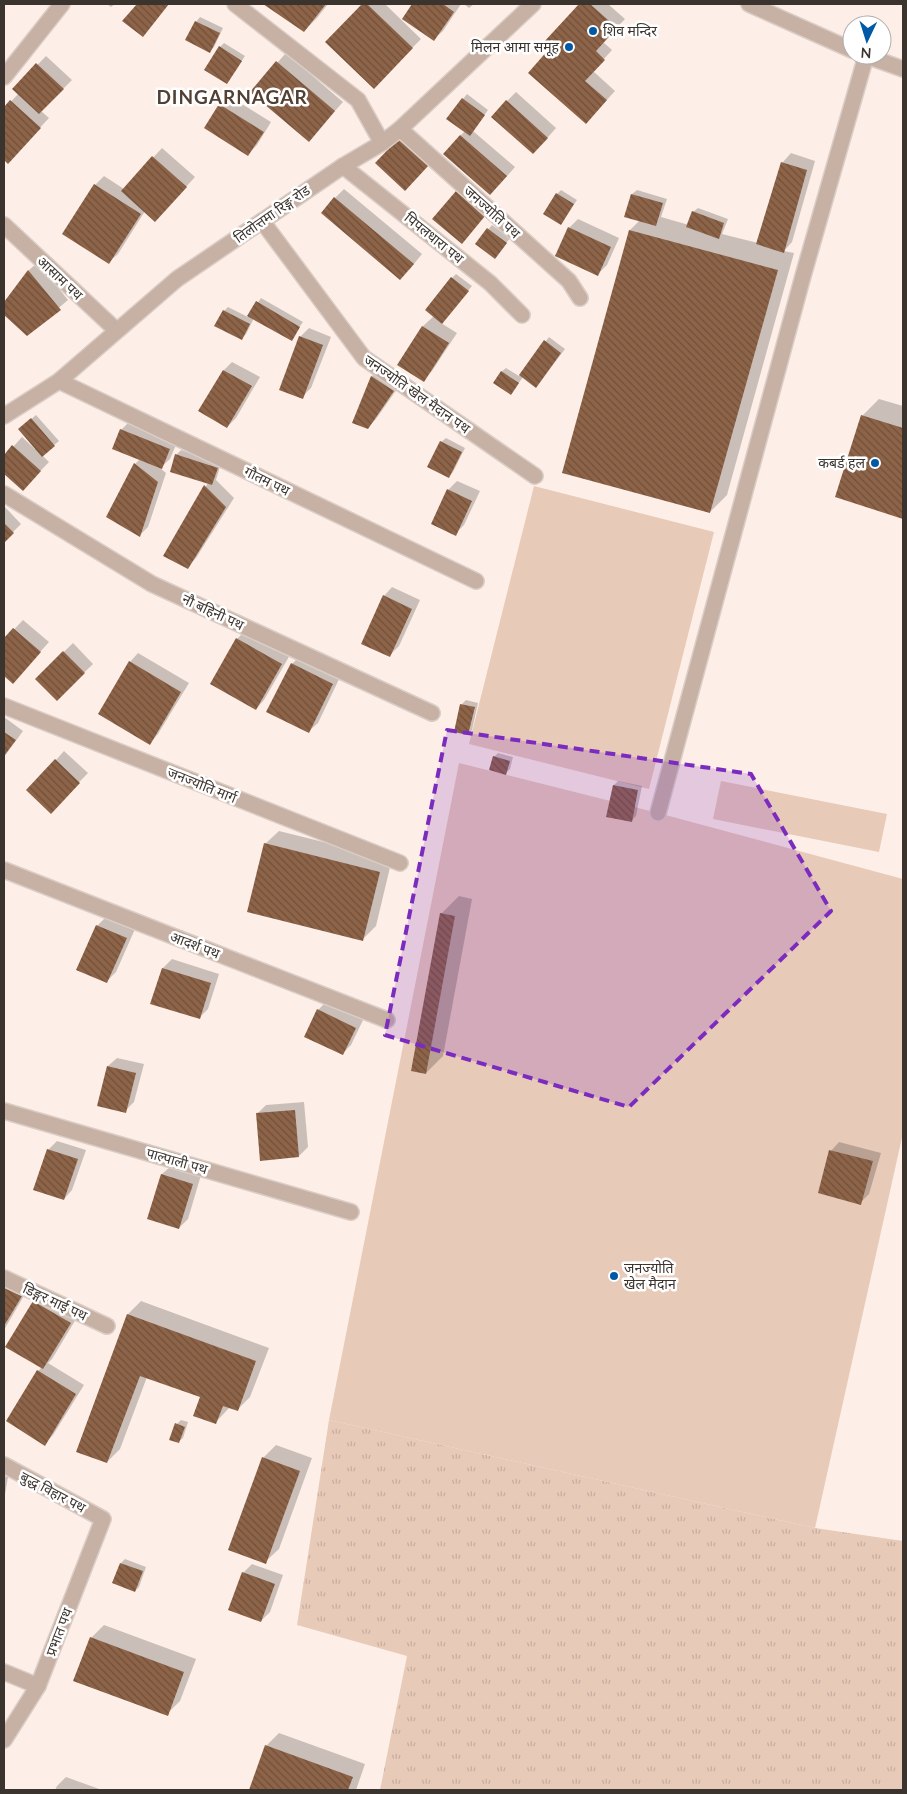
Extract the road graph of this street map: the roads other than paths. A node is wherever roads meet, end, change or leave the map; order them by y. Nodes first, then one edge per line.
1 (62, 4) edge
2 (235, 4) edge
3 (533, 4) edge
4 (749, 4) edge
5 (842, 46) edge
6 (862, 65) edge
7 (4, 77) edge
8 (400, 130) junction
9 (382, 143) junction
10 (342, 166) junction
11 (262, 222) junction
12 (4, 225) edge
13 (580, 298) dead end
14 (522, 315) dead end
15 (116, 330) junction
16 (58, 381) junction
17 (4, 416) edge
18 (535, 476) dead end
19 (4, 494) edge
20 (476, 581) dead end
21 (4, 706) edge
22 (432, 713) dead end
23 (658, 813) dead end
24 (400, 864) dead end
25 (4, 870) edge
26 (387, 1020) dead end
27 (4, 1111) edge
28 (351, 1212) dead end
29 (4, 1278) edge
30 (107, 1326) dead end
31 (4, 1465) edge
32 (103, 1519) joint
33 (4, 1672) edge
34 (38, 1686) junction
35 (4, 1740) edge

1 - 7 street
2 - 9 street
3 - 8 street, तिलोत्तमा रिङ्ग रोड
4 - 5 street
6 - 23 street
8 - 9 street, तिलोत्तमा रिङ्ग रोड
8 - 13 street, जनज्योति पथ
9 - 10 street, तिलोत्तमा रिङ्ग रोड
10 - 11 street, तिलोत्तमा रिङ्ग रोड
10 - 14 street, पिपलधारा पथ
11 - 15 street, तिलोत्तमा रिङ्ग रोड
11 - 18 street, जनज्योति खेल मैदान पथ
12 - 15 street, आसाम पथ
15 - 16 street, तिलोत्तमा रिङ्ग रोड
16 - 17 street, तिलोत्तमा रिङ्ग रोड
16 - 20 street, गौतम पथ
19 - 22 street, नौ बहिनी पथ
21 - 24 street, जनज्योति मार्ग
25 - 26 street, आदर्श पथ
27 - 28 street, पाल्पाली पथ
29 - 30 street, डिङ्गर माई पथ
31 - 32 street, बुद्ध विहार पथ
32 - 34 street, प्रभात पथ
33 - 34 street
34 - 35 street, प्रभात पथ

